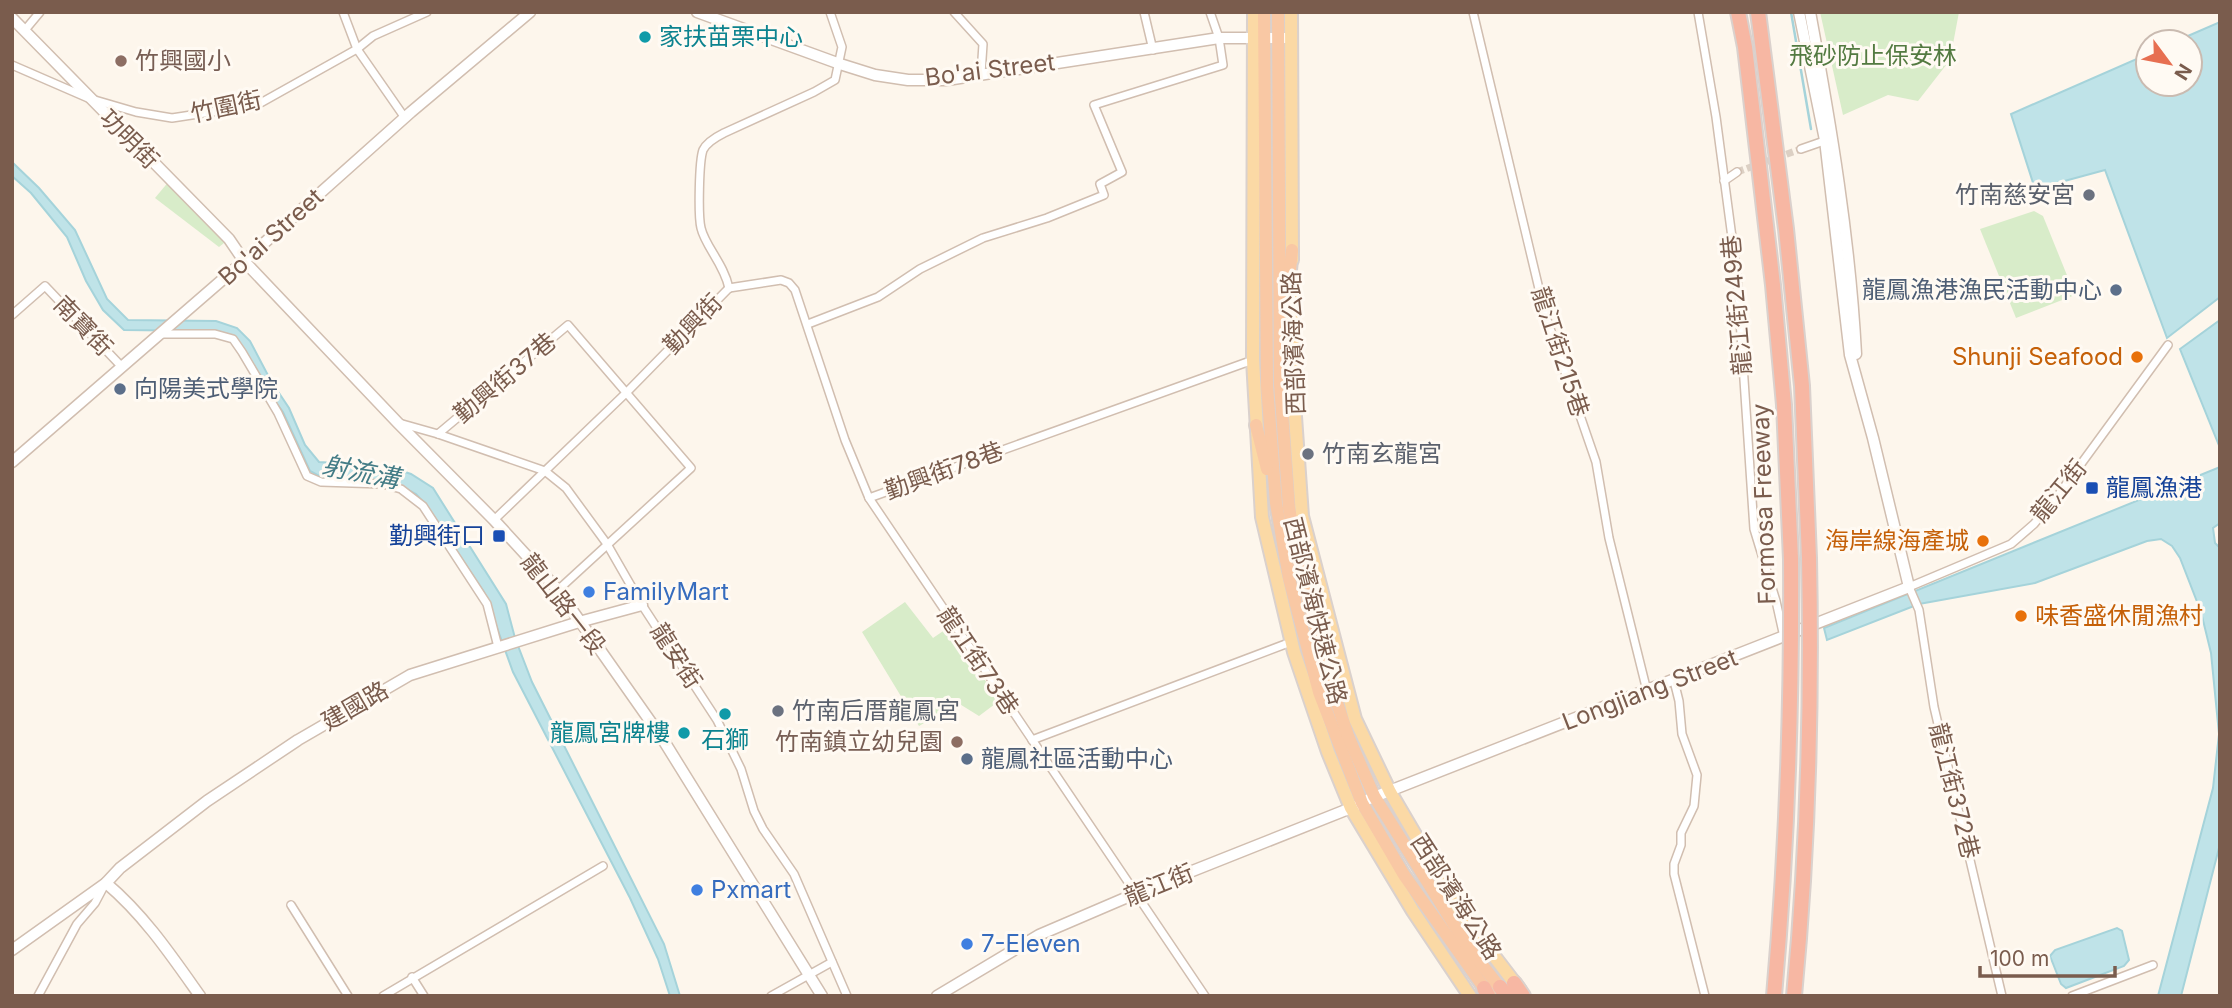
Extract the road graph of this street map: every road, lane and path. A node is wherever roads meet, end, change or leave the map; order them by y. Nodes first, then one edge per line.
1 (40, 12) edge
2 (343, 12) edge
3 (427, 12) edge
4 (530, 12) edge
5 (697, 12) edge
6 (830, 12) edge
7 (954, 12) edge
8 (1144, 12) edge
9 (1210, 12) edge
10 (1254, 12) edge
11 (1264, 12) edge
12 (1278, 12) edge
13 (1292, 12) edge
14 (1473, 12) edge
15 (1698, 12) edge
16 (1738, 12) edge
17 (1758, 12) edge
18 (1799, 12) edge
19 (1810, 12) edge
20 (12, 18) edge
21 (24, 30) junction
22 (1259, 37) junction
23 (1219, 38) junction
24 (1285, 38) junction
25 (357, 49) junction
26 (1153, 50) junction
27 (839, 64) junction
28 (12, 65) edge
29 (981, 74) junction
30 (88, 98) junction
31 (405, 118) junction
32 (1829, 139) junction
33 (1801, 149) tunnel mouth
34 (1737, 172) tunnel mouth
35 (1724, 181) junction
36 (1292, 250) junction
37 (244, 261) junction
38 (729, 288) junction
39 (14, 311) edge
40 (808, 324) junction
41 (167, 328) junction
42 (2168, 345) dead end
43 (1253, 360) junction
44 (122, 367) junction
45 (1280, 384) junction
46 (626, 393) junction
47 (398, 423) junction
48 (1256, 425) junction
49 (438, 434) junction
50 (13, 459) edge
51 (545, 471) junction
52 (869, 498) junction
53 (1276, 503) junction
54 (494, 520) junction
55 (607, 544) junction
56 (1909, 588) junction
57 (558, 590) junction
58 (642, 605) junction
59 (579, 622) junction
60 (1784, 637) junction
61 (1292, 642) junction
62 (500, 646) junction
63 (1674, 684) junction
64 (1647, 691) junction
65 (1032, 740) junction
66 (1390, 792) junction
67 (1374, 796) junction
68 (1356, 806) junction
69 (603, 866) dead end
70 (106, 883) junction
71 (1137, 893) junction
72 (291, 905) dead end
73 (12, 950) edge
74 (832, 962) junction
75 (2153, 965) dead end
76 (809, 976) junction
77 (412, 977) junction
78 (1498, 992) edge
79 (940, 995) edge
80 (38, 996) edge
81 (200, 996) edge
82 (348, 996) edge
83 (383, 996) edge
84 (424, 996) edge
85 (771, 996) edge
86 (822, 996) edge
87 (847, 996) edge
88 (1205, 996) edge
89 (1470, 996) edge
90 (1524, 996) edge
91 (1704, 996) edge
92 (1774, 996) edge
93 (1794, 996) edge
94 (2002, 996) edge
95 (2072, 996) edge

1 - 21 street
2 - 25 street
3 - 25 street, 竹圍街
4 - 31 street, Bo'ai Street
5 - 27 street, Bo'ai Street
6 - 27 street
7 - 29 street
8 - 26 street
9 - 23 street
10 - 22 main road, 西部濱海公路
11 - 22 highway, 西部濱海快速公路
12 - 24 highway, 西部濱海快速公路
13 - 24 main road, 西部濱海公路
14 - 64 street, 龍江街215巷
15 - 35 street, 龍江街249巷
16 - 92 highway, Formosa Freeway, bridge
17 - 93 highway, Formosa Freeway, bridge
18 - 32 street
19 - 32 street
20 - 21 street, 功明街
21 - 30 street, 功明街
22 - 23 street, Bo'ai Street
22 - 24 street, Bo'ai Street
22 - 43 main road, 西部濱海公路
22 - 53 highway, 西部濱海快速公路
23 - 26 street, Bo'ai Street
23 - 40 street
24 - 36 main road, 西部濱海公路
24 - 45 highway, 西部濱海快速公路
25 - 30 street, 竹圍街
25 - 31 street
26 - 29 street, Bo'ai Street
27 - 29 street, Bo'ai Street
27 - 38 street, 勤興街
28 - 30 street, 竹圍街
30 - 37 street, 功明街
31 - 37 street, Bo'ai Street
32 - 33 street
32 - 56 street
34 - 35 street
35 - 60 street, 龍江街249巷
36 - 45 highway
36 - 66 main road, 西部濱海公路
37 - 41 street, Bo'ai Street
37 - 47 street, 龍山路一段
38 - 40 street, 勤興街78巷
38 - 46 street, 勤興街
39 - 44 street, 南寶街
40 - 52 street, 勤興街78巷
41 - 44 street, Bo'ai Street
41 - 62 street
42 - 56 street, 龍江街
43 - 48 main road, 西部濱海公路
43 - 52 street, 勤興街78巷
44 - 50 street, Bo'ai Street
45 - 67 highway, 西部濱海快速公路
46 - 49 street, 勤興街37巷
46 - 51 street, 勤興街
46 - 55 street
47 - 49 street, 龍安街
47 - 54 street, 龍山路一段
48 - 53 highway
48 - 61 main road, 西部濱海公路
49 - 51 street, 龍安街
51 - 54 street, 勤興街
51 - 55 street, 龍安街
52 - 65 street, 龍江街73巷
53 - 68 highway, 西部濱海快速公路
54 - 57 street, 龍山路一段
55 - 57 street
55 - 58 street, 龍安街
56 - 60 street, Longjiang Street
56 - 94 street, 龍江街372巷
57 - 59 street, 龍山路一段
58 - 59 street, 建國路
58 - 74 street, 龍安街
59 - 62 street, 建國路
59 - 76 street, 龍山路一段
60 - 63 street, Longjiang Street
61 - 65 street
61 - 68 main road, 西部濱海公路
62 - 70 street, 建國路
63 - 64 street, Longjiang Street
63 - 91 street
64 - 66 street, Longjiang Street
65 - 71 street, 龍江街73巷
66 - 67 street, 龍江街
66 - 78 main road, 西部濱海公路
67 - 68 street, 龍江街
67 - 78 highway, 西部濱海快速公路
68 - 71 street, 龍江街
68 - 78 highway, 西部濱海快速公路
68 - 89 main road, 西部濱海公路
69 - 77 street
70 - 73 street, 建國路
70 - 80 street, 建國路
70 - 81 street
71 - 79 street, 龍江街
71 - 88 street, 龍江街73巷
72 - 82 street
74 - 76 street
74 - 87 street, 龍安街
75 - 95 street
76 - 85 street
76 - 86 street, 龍山路一段
77 - 83 street
77 - 84 street
78 - 90 highway

